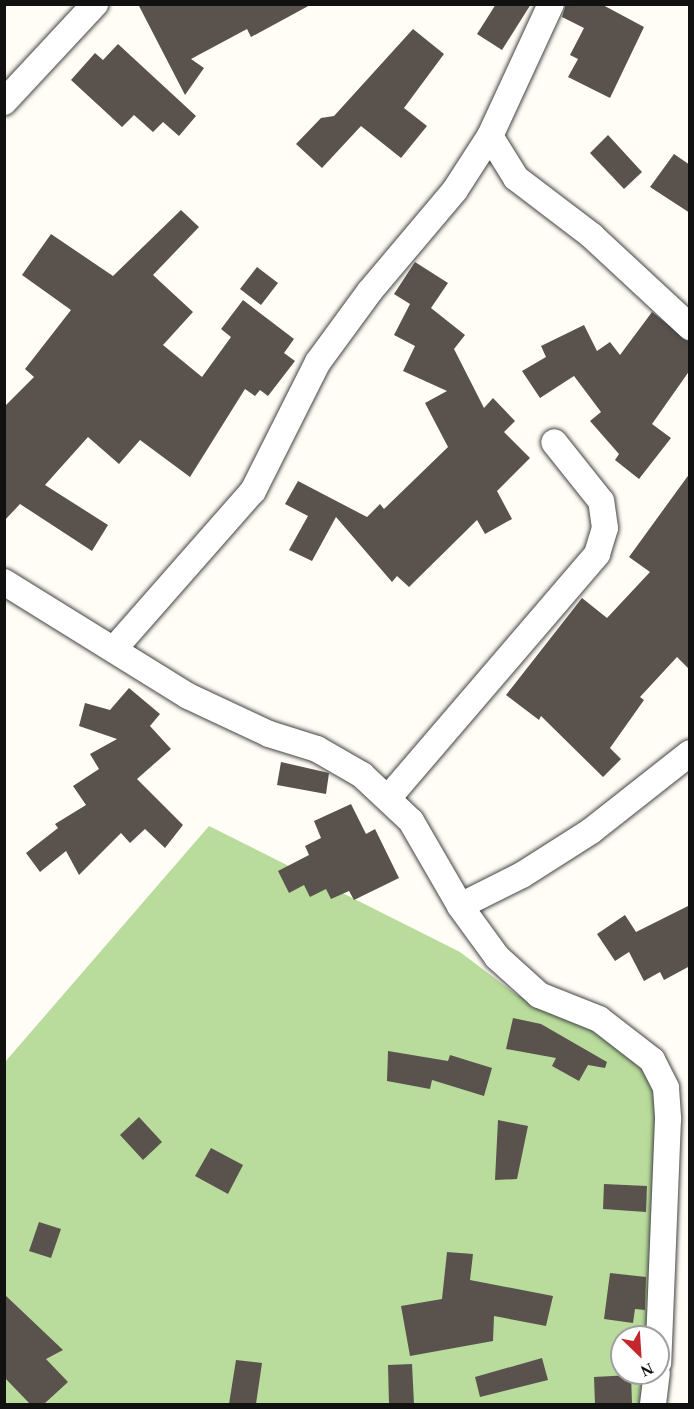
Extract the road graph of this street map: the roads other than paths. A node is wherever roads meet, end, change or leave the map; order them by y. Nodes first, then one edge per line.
1 (95, 4) edge
2 (551, 4) edge
3 (4, 102) edge
4 (490, 136) junction
5 (690, 327) edge
6 (554, 442) dead end
7 (4, 582) edge
8 (114, 649) junction
9 (690, 753) edge
10 (388, 797) junction
11 (460, 906) junction
12 (659, 1325) edge
13 (655, 1385) edge
14 (653, 1404) edge

1 - 3 street
2 - 4 street
4 - 5 street
4 - 8 street
6 - 10 street
7 - 8 street
8 - 10 street
9 - 11 street
10 - 11 street
11 - 12 street
13 - 14 street

